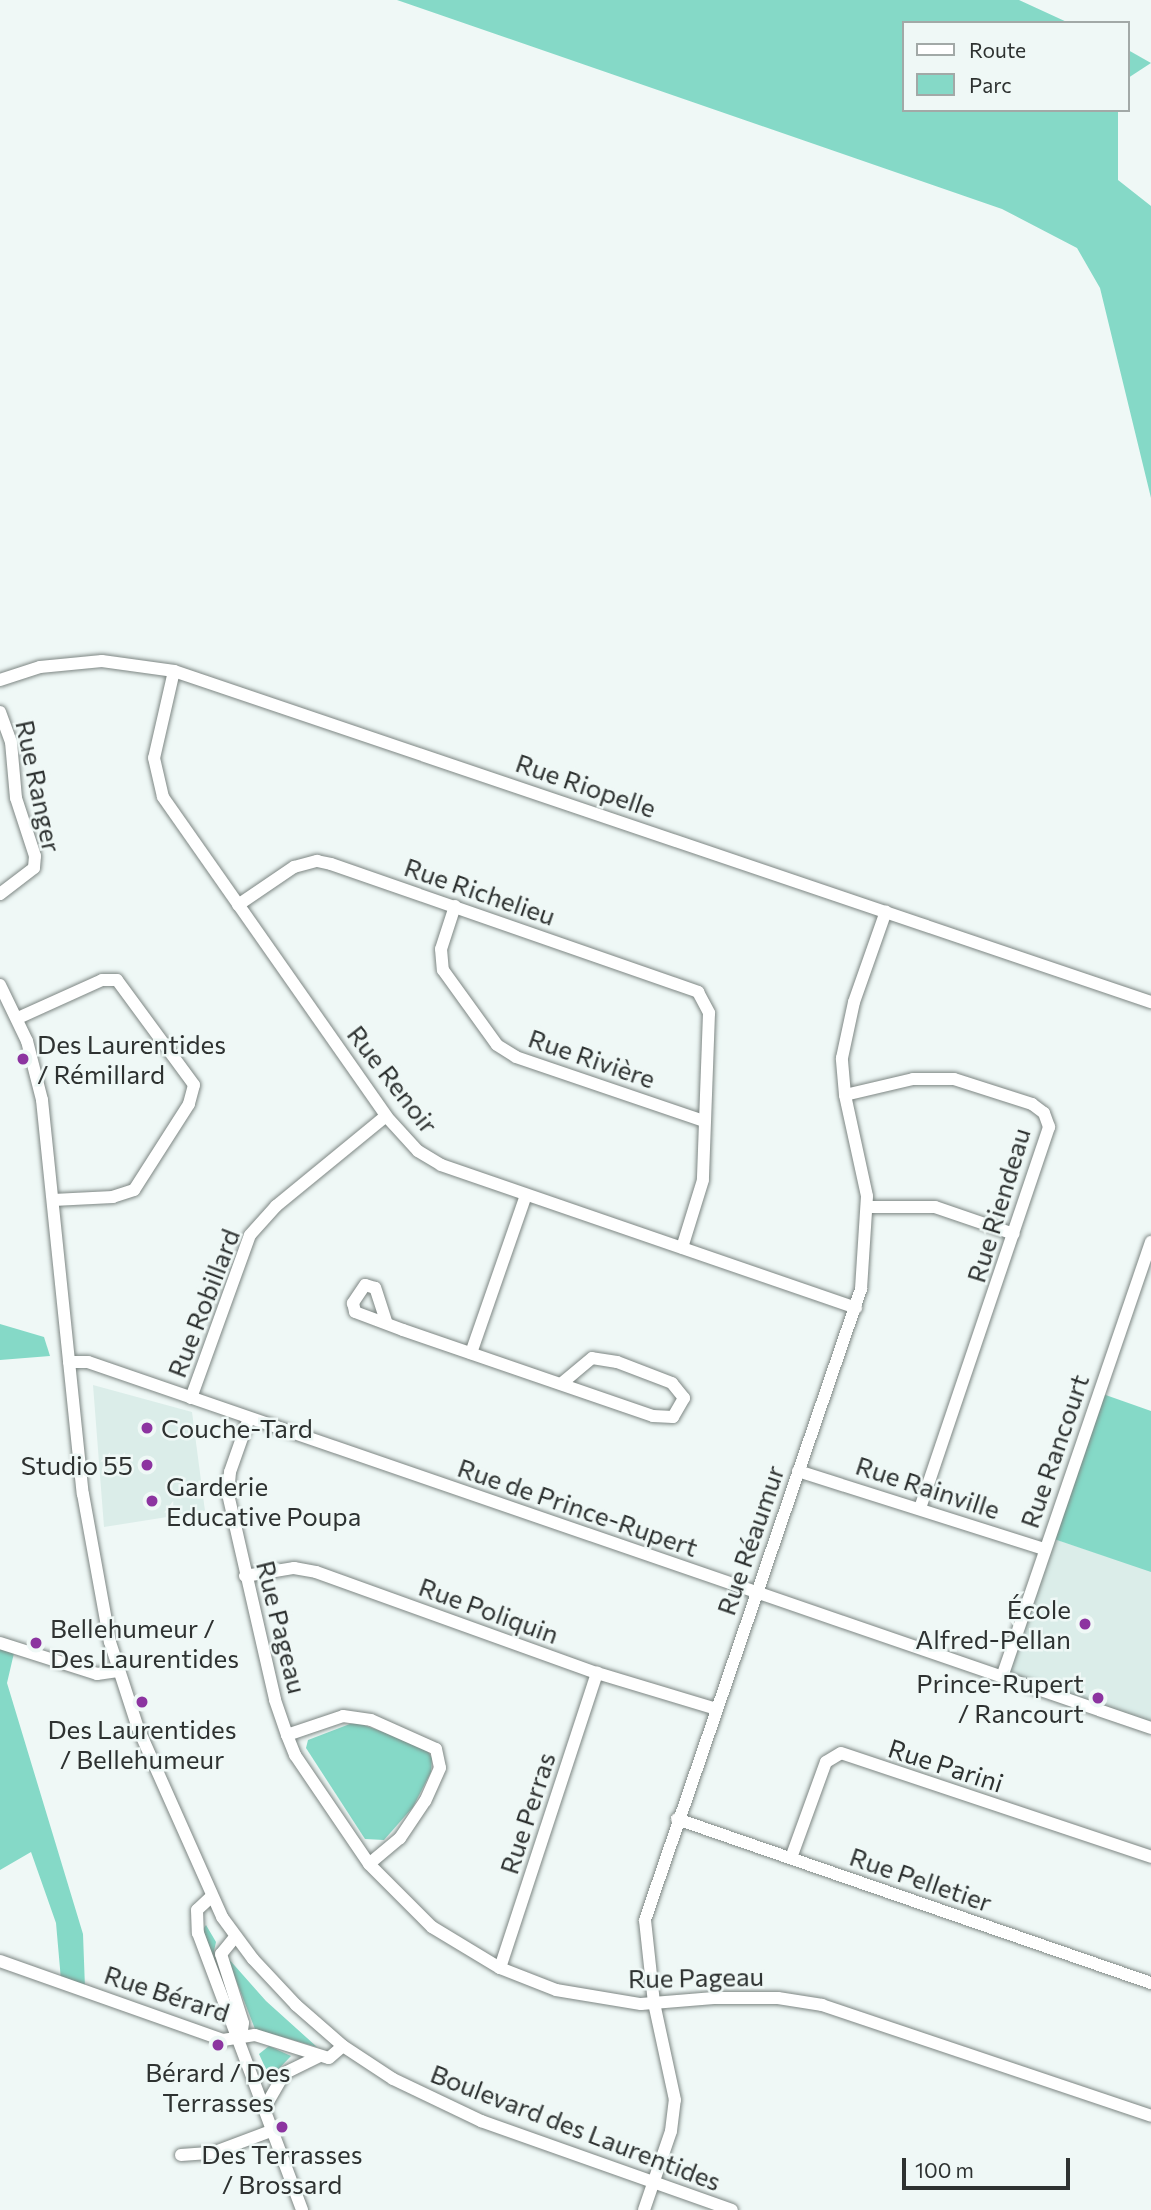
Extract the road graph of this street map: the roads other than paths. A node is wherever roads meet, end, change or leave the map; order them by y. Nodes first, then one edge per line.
1 (174, 671) junction
2 (0, 680) edge
3 (0, 712) edge
4 (0, 894) edge
5 (238, 905) junction
6 (455, 906) junction
7 (886, 911) junction
8 (0, 985) edge
9 (1151, 1002) edge
10 (18, 1018) junction
11 (845, 1096) junction
12 (386, 1116) junction
13 (704, 1121) junction
14 (526, 1195) junction
15 (53, 1200) junction
16 (868, 1207) junction
17 (1014, 1234) junction
18 (1151, 1242) edge
19 (682, 1248) junction
20 (856, 1308) junction
21 (386, 1321) dead end
22 (471, 1353) junction
23 (69, 1362) junction
24 (561, 1384) junction
25 (191, 1398) junction
26 (249, 1418) junction
27 (798, 1471) junction
28 (922, 1506) junction
29 (1044, 1549) junction
30 (245, 1576) junction
31 (756, 1594) junction
32 (0, 1643) edge
33 (117, 1671) junction
34 (597, 1674) junction
35 (1002, 1677) junction
36 (716, 1709) junction
37 (1151, 1728) edge
38 (287, 1735) junction
39 (677, 1819) junction
40 (1151, 1857) edge
41 (791, 1858) junction
42 (369, 1864) junction
43 (211, 1897) junction
44 (235, 1937) junction
45 (0, 1961) edge
46 (500, 1968) junction
47 (1151, 1983) edge
48 (654, 2003) junction
49 (241, 2038) junction
50 (343, 2046) junction
51 (320, 2056) junction
52 (265, 2107) junction
53 (1151, 2116) edge
54 (274, 2130) junction
55 (181, 2155) dead end
56 (654, 2182) junction
57 (302, 2210) edge
58 (644, 2210) edge
59 (732, 2210) edge

1 - 2 street, Rue Riopelle
1 - 5 street, Rue Renoir
1 - 7 street, Rue Riopelle
3 - 4 street, Rue Ranger
5 - 6 street, Rue Richelieu
5 - 12 street, Rue Renoir
6 - 13 street, Rue Rivière
6 - 13 street, Rue Richelieu
7 - 9 street, Rue Riopelle
7 - 11 street, Rue Réaumur
8 - 10 street, Boulevard des Laurentides
10 - 15 street, Boulevard des Laurentides
10 - 15 street
11 - 16 street, Rue Réaumur
11 - 17 street, Rue Riendeau
12 - 14 street, Rue Renoir
12 - 25 street, Rue Robillard
13 - 19 street
14 - 19 street, Rue Renoir
14 - 22 street
15 - 23 street, Boulevard des Laurentides
16 - 17 street
16 - 20 street, Rue Réaumur
17 - 28 street, Rue Riendeau
18 - 29 street, Rue Rancourt
19 - 20 street, Rue Renoir
20 - 27 street, Rue Réaumur
21 - 22 street
22 - 24 street
23 - 25 street, Rue de Prince-Rupert
23 - 33 street, Boulevard des Laurentides
24 - 24 street
25 - 26 street, Rue de Prince-Rupert
26 - 30 street, Rue Pageau
26 - 31 street, Rue de Prince-Rupert
27 - 28 street, Rue Rainville
27 - 31 street, Rue Réaumur
28 - 29 street, Rue Rainville
29 - 35 street, Rue Rancourt
30 - 34 street, Rue Poliquin
30 - 38 street, Rue Pageau
31 - 35 street, Rue de Prince-Rupert
31 - 36 street, Rue Réaumur
32 - 33 street
33 - 43 street, Boulevard des Laurentides
34 - 36 street, Rue Poliquin
34 - 46 street, Rue Perras
35 - 37 street, Rue de Prince-Rupert
36 - 39 street, Rue Réaumur
38 - 42 street, Rue Pageau
38 - 42 street
39 - 41 street, Rue Pelletier
39 - 48 street, Rue Réaumur
40 - 41 street, Rue Parini
41 - 47 street, Rue Pelletier
42 - 46 street, Rue Pageau
43 - 44 street, Boulevard des Laurentides
43 - 49 street
44 - 49 street
44 - 50 street, Boulevard des Laurentides
45 - 49 street, Rue Bérard
46 - 48 street, Rue Pageau
48 - 53 street, Rue Pageau
48 - 56 street, Rue Réaumur
49 - 51 street, Rue Bérard
49 - 52 street
50 - 51 street
50 - 56 street, Boulevard des Laurentides
51 - 52 street
52 - 54 street
54 - 55 street
54 - 57 street
56 - 58 street, Rue Réaumur
56 - 59 street, Boulevard des Laurentides

